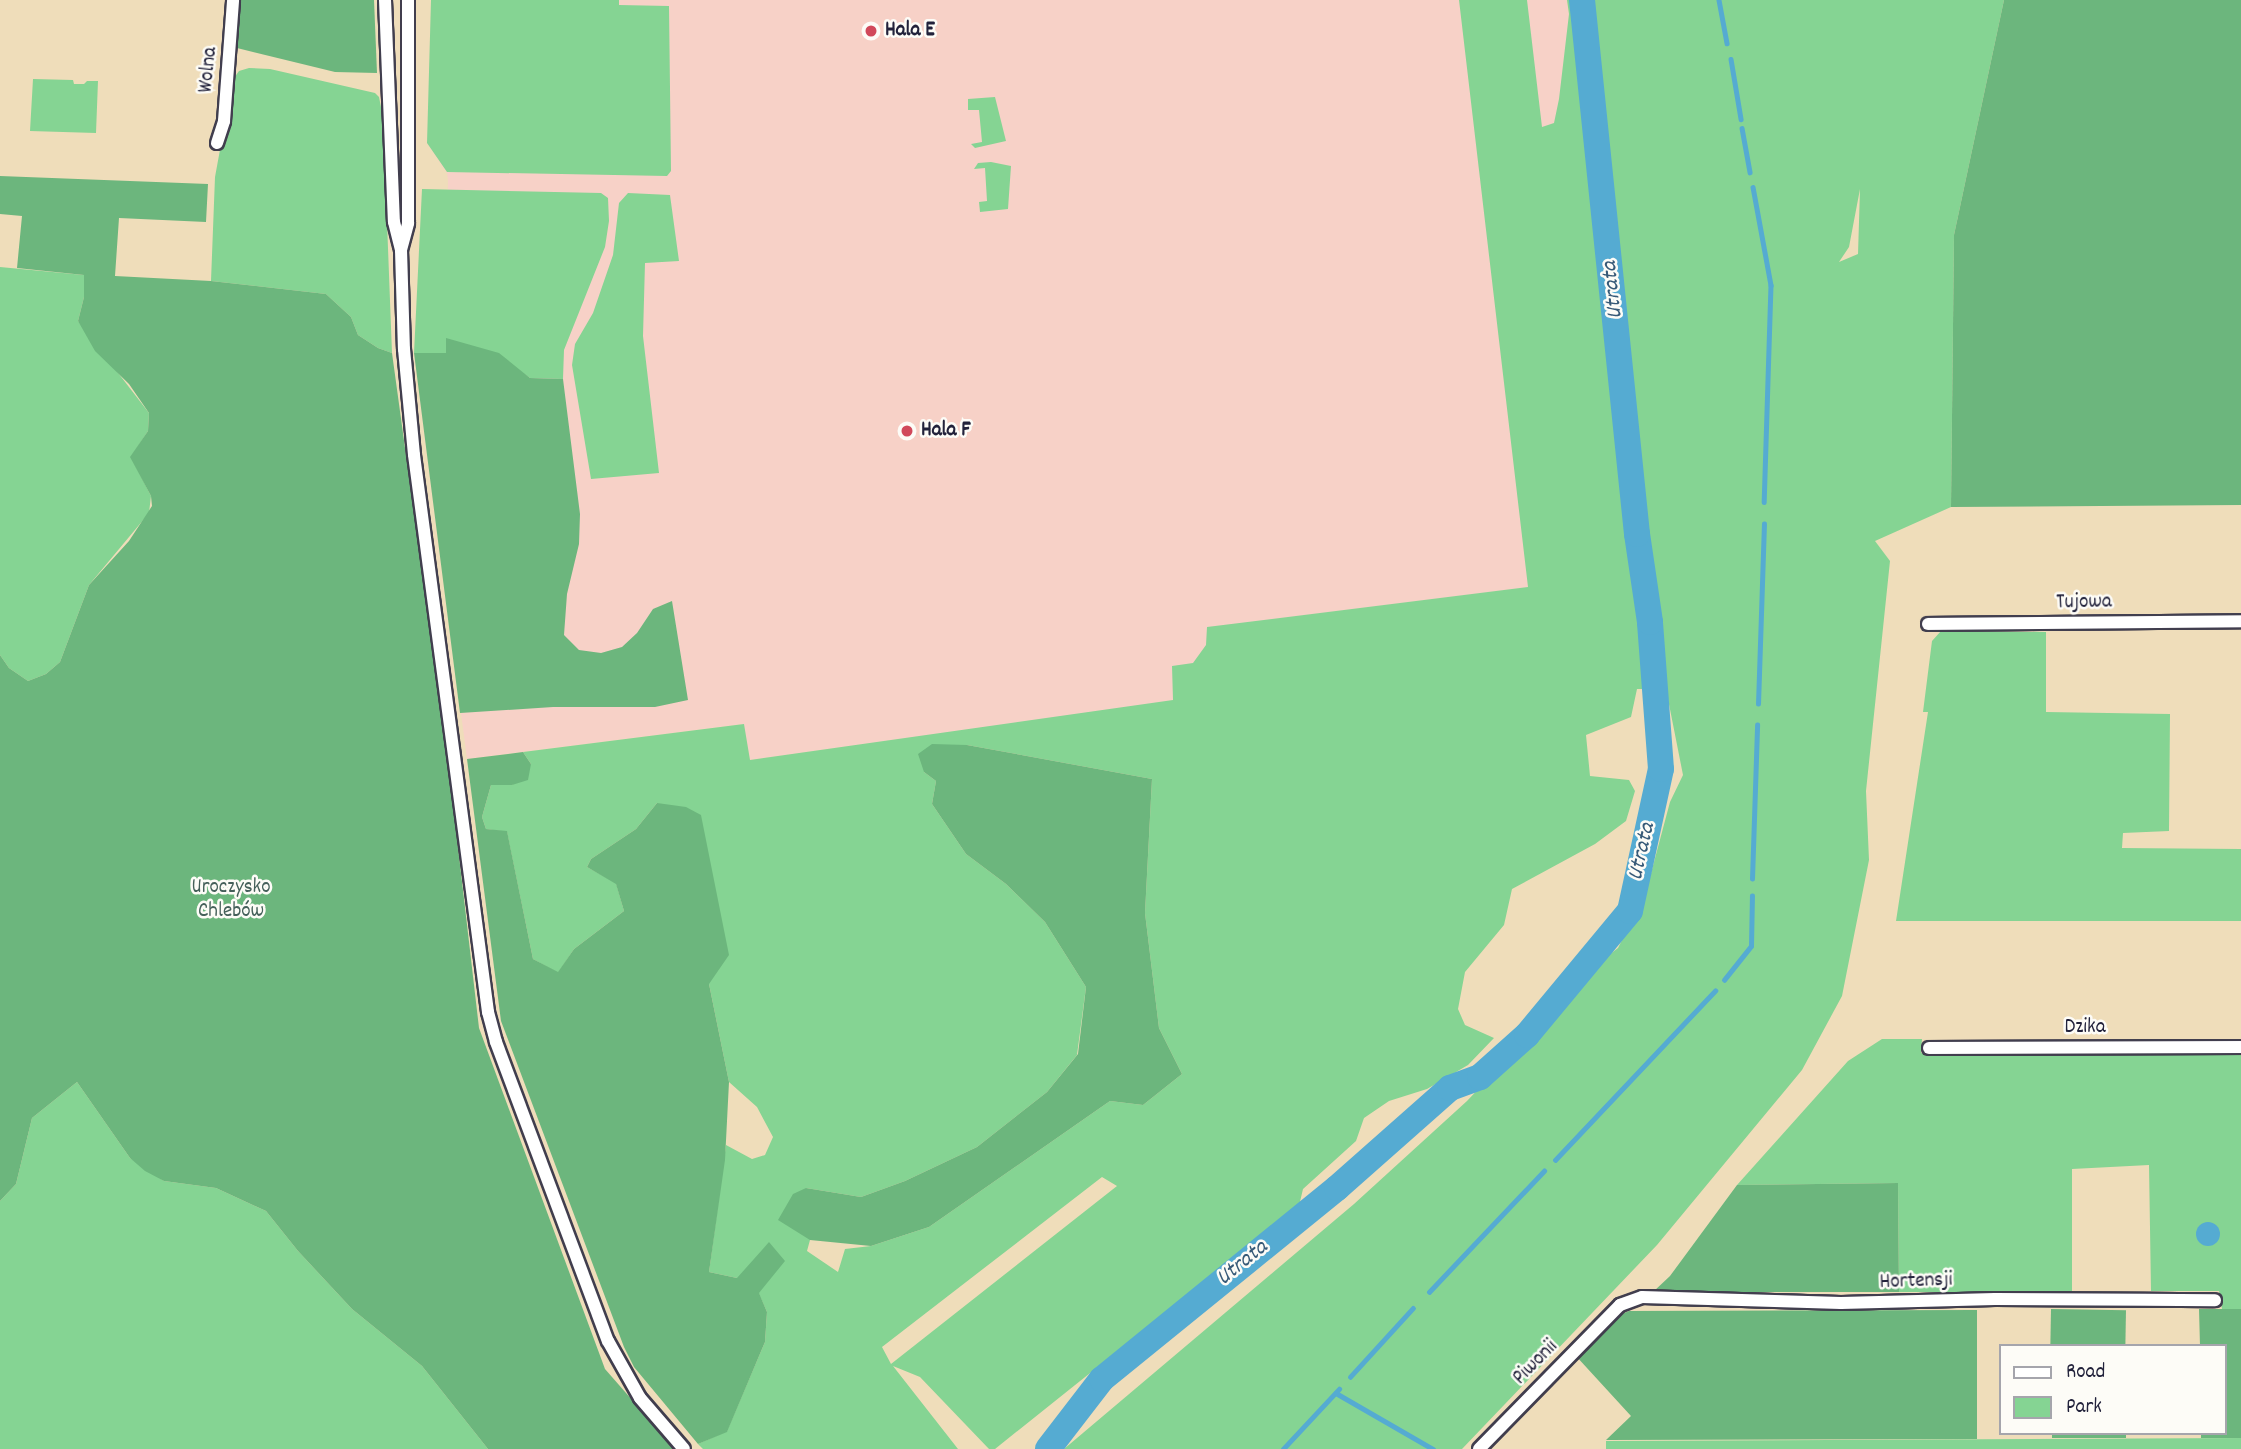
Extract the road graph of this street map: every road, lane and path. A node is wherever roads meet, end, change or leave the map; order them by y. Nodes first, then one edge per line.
1 (233, 0) edge
2 (385, 0) edge
3 (408, 0) edge
4 (217, 144) dead end
5 (401, 250) junction
6 (2241, 621) edge
7 (1928, 624) dead end
8 (2241, 1047) edge
9 (1929, 1048) dead end
10 (2215, 1300) dead end
11 (1620, 1305) joint
12 (684, 1449) edge
13 (1479, 1449) edge

1 - 4 street, Wolna
2 - 5 street
3 - 5 street
5 - 12 street
6 - 7 street, Tujowa
8 - 9 street, Dzika
10 - 11 street, Hortensji
11 - 13 street, Piwonii

